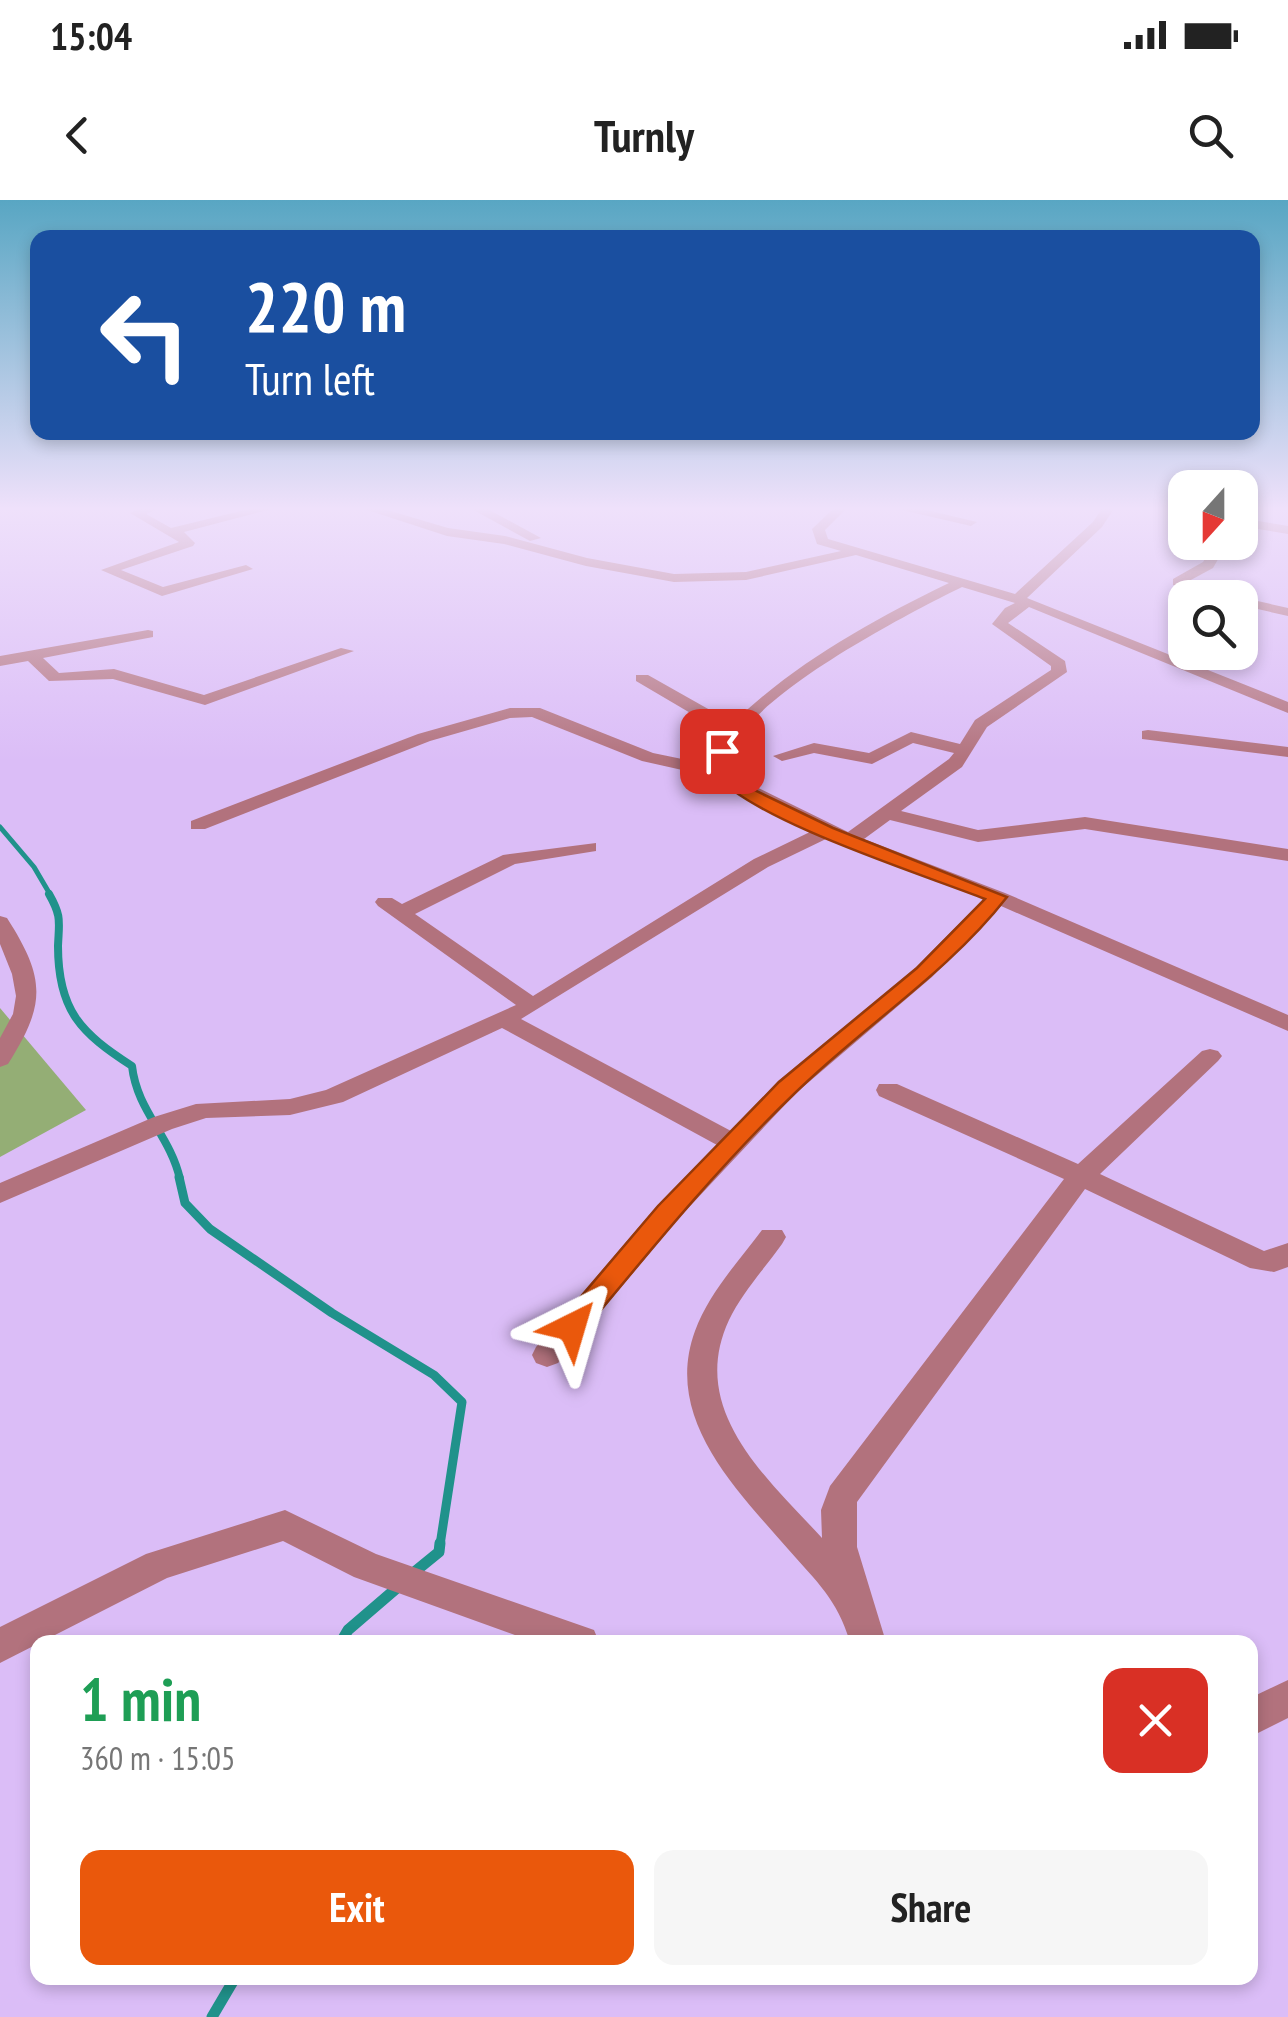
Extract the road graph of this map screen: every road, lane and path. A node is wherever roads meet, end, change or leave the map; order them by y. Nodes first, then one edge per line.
1 (944, 592) edge
2 (994, 592) edge
3 (1033, 592) edge
4 (1024, 601) junction
5 (1258, 602) edge
6 (1288, 612) edge
7 (148, 634) dead end
8 (346, 651) dead end
9 (32, 656) junction
10 (0, 661) edge
11 (642, 678) dead end
12 (1288, 708) edge
13 (734, 731) junction
14 (1148, 735) dead end
15 (964, 750) junction
16 (1288, 752) edge
17 (782, 756) dead end
18 (722, 773) junction
19 (889, 814) junction
20 (198, 825) dead end
21 (827, 831) junction
22 (850, 840) junction
23 (589, 847) dead end
24 (1288, 855) edge
25 (998, 897) junction
26 (0, 922) edge
27 (532, 1006) junction
28 (501, 1018) junction
29 (1288, 1024) edge
30 (1210, 1056) dead end
31 (0, 1059) edge
32 (888, 1090) dead end
33 (733, 1143) junction
34 (1081, 1176) junction
35 (0, 1194) edge
36 (772, 1236) dead end
37 (1288, 1253) edge
38 (548, 1356) dead end
39 (856, 1601) junction
40 (561, 1635) edge
41 (866, 1635) edge
42 (0, 1646) edge
43 (1288, 1698) edge
44 (1258, 1714) edge

1 - 13 street
2 - 4 street
3 - 4 street
4 - 12 street
4 - 15 street
5 - 6 street
7 - 9 street
8 - 9 street
9 - 10 street
11 - 13 street
13 - 18 street
14 - 16 street
15 - 17 street
15 - 19 street
18 - 20 street
18 - 21 street
19 - 22 street
19 - 24 street
21 - 22 street
21 - 27 street
22 - 25 street
23 - 27 street
25 - 29 street
25 - 33 street
26 - 31 street
27 - 28 street
28 - 33 street
28 - 35 street
30 - 34 street
32 - 34 street
33 - 38 street
34 - 37 street
34 - 39 street
36 - 39 street
39 - 41 street
40 - 42 street
43 - 44 street

